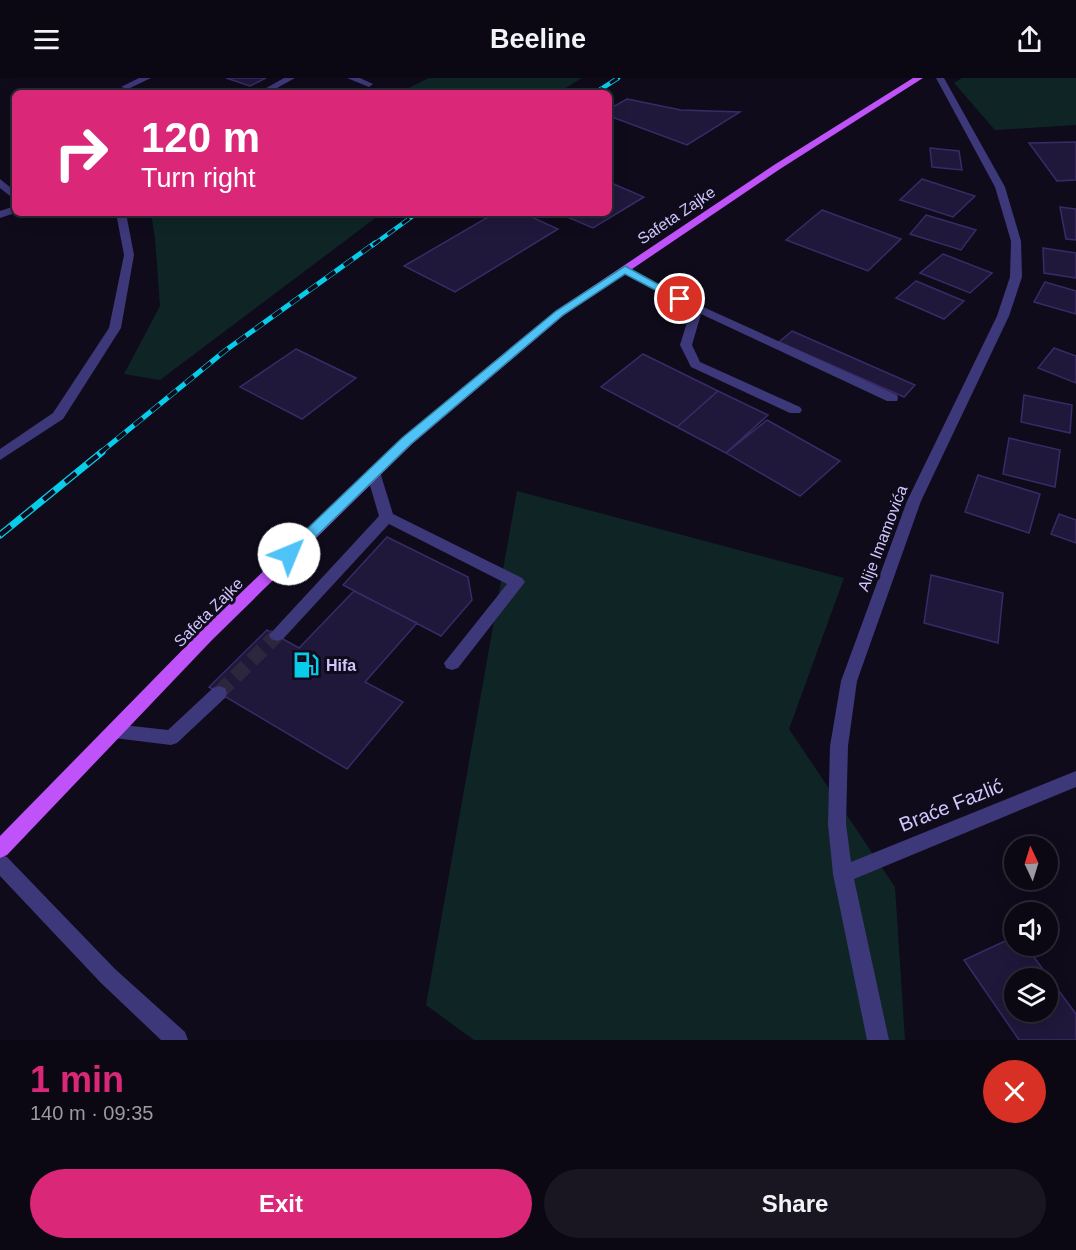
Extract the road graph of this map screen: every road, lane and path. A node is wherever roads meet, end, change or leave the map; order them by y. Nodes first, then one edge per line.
1 (133, 78) edge
2 (147, 78) edge
3 (291, 78) edge
4 (351, 78) edge
5 (919, 78) edge
6 (940, 78) edge
7 (369, 84) dead end
8 (124, 90) edge
9 (267, 90) edge
10 (0, 182) edge
11 (12, 194) edge
12 (121, 216) edge
13 (625, 270) junction
14 (697, 308) junction
15 (892, 398) dead end
16 (795, 410) dead end
17 (0, 455) edge
18 (373, 472) junction
19 (387, 517) junction
20 (277, 635) tunnel mouth
21 (452, 663) dead end
22 (219, 693) tunnel mouth
23 (114, 731) junction
24 (1076, 779) edge
25 (0, 849) edge
26 (0, 863) edge
27 (843, 874) junction
28 (177, 1040) edge
29 (878, 1040) edge

1 - 8 street
2 - 8 street
3 - 9 street
4 - 7 street
5 - 13 main road, Safeta Zajke
6 - 27 street, Alije Imamovića
10 - 11 street
12 - 17 street
13 - 14 street
13 - 18 main road, Safeta Zajke
14 - 15 street
14 - 16 street
18 - 19 street
18 - 23 main road, Safeta Zajke
19 - 20 street
19 - 21 street
22 - 23 street
23 - 25 main road, Safeta Zajke
24 - 27 street, Braće Fazlić
26 - 28 street
27 - 29 street, Alije Imamovića

